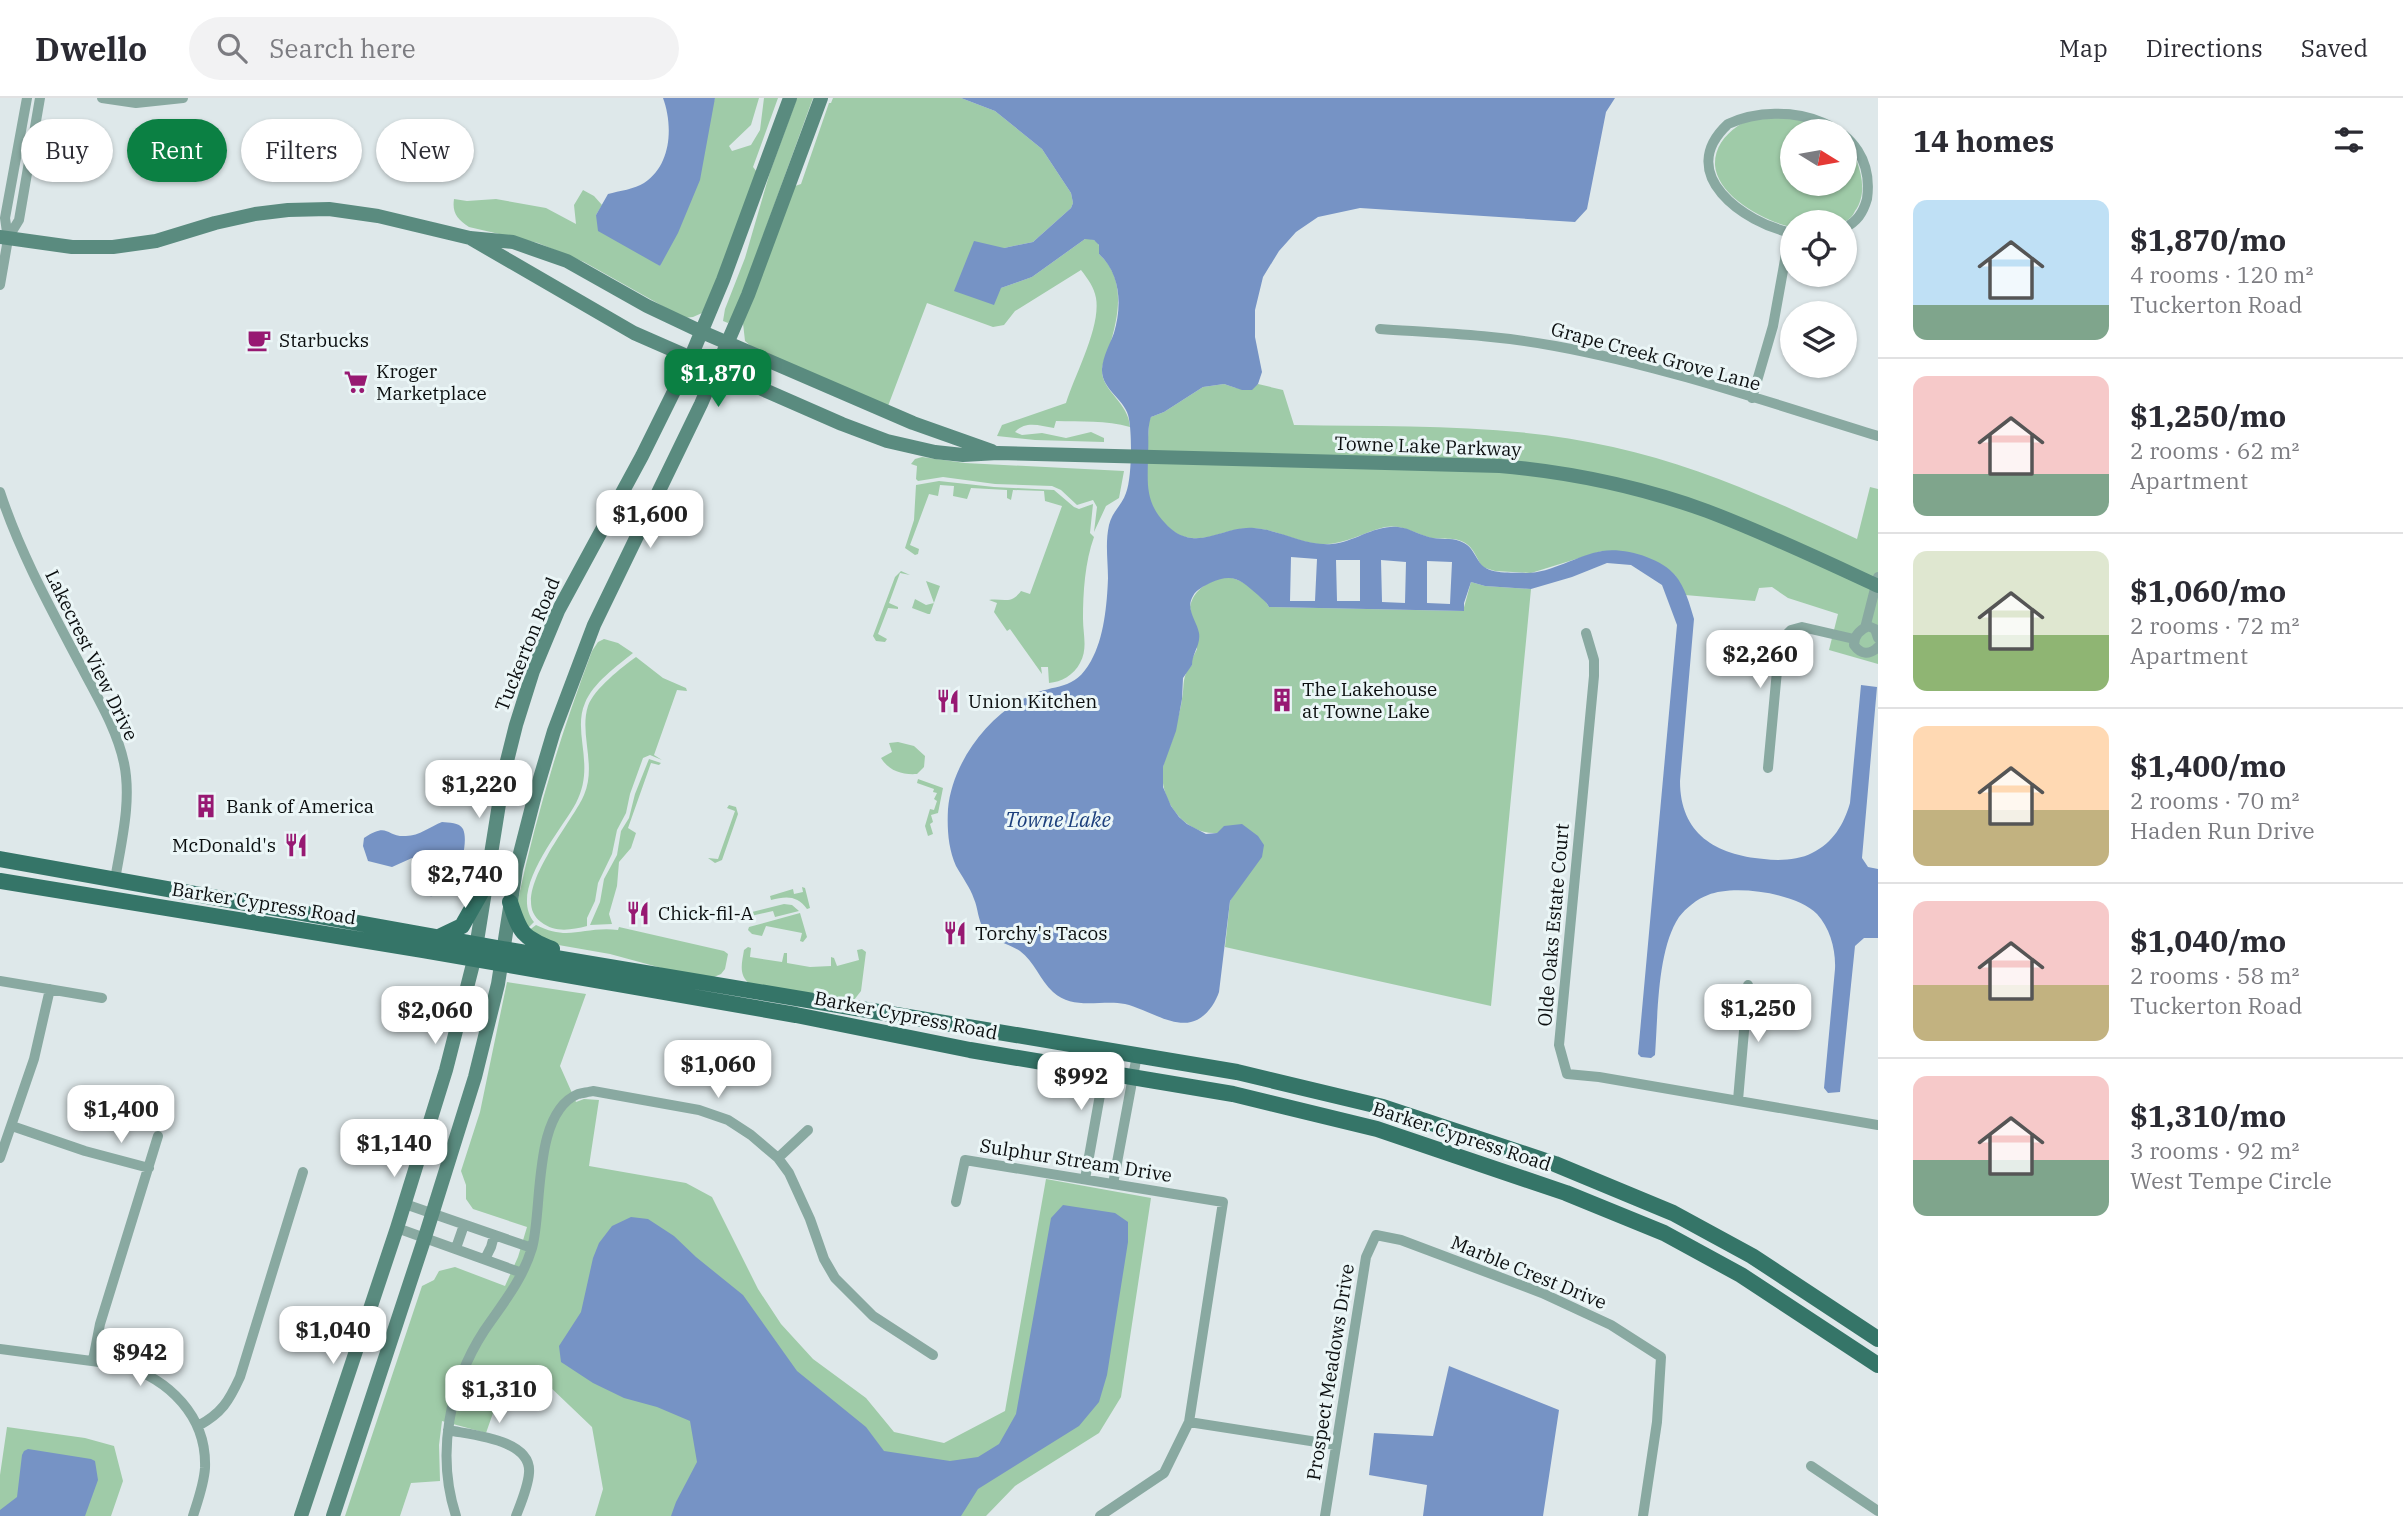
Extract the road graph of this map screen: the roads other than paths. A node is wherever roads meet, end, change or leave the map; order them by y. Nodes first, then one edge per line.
1 (27, 98) edge
2 (40, 98) edge
3 (102, 98) edge
4 (183, 98) edge
5 (790, 98) edge
6 (821, 98) edge
7 (1761, 105) dead end
8 (1828, 113) dead end
9 (1857, 219) edge
10 (1780, 230) edge
11 (4, 238) edge
12 (470, 238) junction
13 (0, 285) edge
14 (1780, 287) edge
15 (1380, 329) dead end
16 (702, 332) junction
17 (727, 343) junction
18 (690, 359) junction
19 (716, 369) junction
20 (1752, 398) junction
21 (913, 423) junction
22 (1878, 436) edge
23 (906, 446) junction
24 (998, 453) junction
25 (0, 492) edge
26 (1877, 582) edge
27 (1878, 618) edge
28 (1872, 632) edge
29 (1586, 633) dead end
30 (1854, 639) junction
31 (1878, 647) edge
32 (1768, 768) dead end
33 (0, 859) edge
34 (115, 880) junction
35 (0, 881) edge
36 (487, 882) junction
37 (43, 888) junction
38 (510, 902) junction
39 (439, 937) junction
40 (477, 944) junction
41 (503, 948) junction
42 (474, 960) junction
43 (583, 962) junction
44 (501, 965) junction
45 (0, 981) edge
46 (1748, 985) dead end
47 (50, 989) junction
48 (102, 998) dead end
49 (765, 1010) junction
50 (864, 1010) junction
51 (1108, 1050) junction
52 (1137, 1055) junction
53 (1104, 1072) junction
54 (1133, 1077) junction
55 (1738, 1100) junction
56 (1878, 1125) edge
57 (12, 1126) junction
58 (808, 1130) dead end
59 (158, 1136) dead end
60 (0, 1158) edge
61 (778, 1158) junction
62 (149, 1168) junction
63 (303, 1172) dead end
64 (1576, 1173) junction
65 (1085, 1179) junction
66 (1113, 1184) junction
67 (1566, 1193) junction
68 (956, 1202) dead end
69 (405, 1204) junction
70 (433, 1213) junction
71 (464, 1225) junction
72 (397, 1228) junction
73 (1376, 1235) joint
74 (494, 1236) junction
75 (425, 1237) junction
76 (456, 1248) junction
77 (532, 1248) junction
78 (485, 1259) junction
79 (522, 1273) junction
80 (1860, 1327) junction
81 (1878, 1339) edge
82 (1848, 1346) junction
83 (0, 1349) edge
84 (933, 1355) dead end
85 (93, 1360) junction
86 (1878, 1366) edge
87 (1189, 1422) junction
88 (198, 1426) junction
89 (448, 1430) junction
90 (1336, 1445) junction
91 (1811, 1466) dead end
92 (1878, 1511) edge
93 (193, 1516) edge
94 (301, 1516) edge
95 (332, 1516) edge
96 (456, 1516) edge
97 (516, 1516) edge
98 (1100, 1516) edge
99 (1325, 1516) edge
100 (1643, 1516) edge

1 - 11 street
2 - 11 street
3 - 4 street
5 - 16 main road, Tuckerton Road
6 - 17 main road
7 - 10 street
8 - 9 street
11 - 12 main road, Towne Lake Parkway
11 - 13 street
12 - 16 main road, Towne Lake Parkway
12 - 18 main road, Towne Lake Parkway
14 - 20 street
15 - 20 street, Grape Creek Grove Lane
16 - 17 main road, Towne Lake Parkway
16 - 18 main road, Tuckerton Road
17 - 19 main road
17 - 21 main road, Towne Lake Parkway
18 - 19 main road, Towne Lake Parkway
18 - 36 main road, Tuckerton Road
19 - 23 main road, Towne Lake Parkway
19 - 38 main road
20 - 22 street, Grape Creek Grove Lane
21 - 23 main road
21 - 24 main road, Towne Lake Parkway
23 - 24 main road, Towne Lake Parkway
24 - 26 main road, Towne Lake Parkway
25 - 34 street, Lakecrest View Drive
26 - 28 street
27 - 28 street
28 - 30 street
29 - 55 street, Olde Oaks Estate Court
30 - 31 street
30 - 32 street
33 - 34 main road, Barker Cypress Road
34 - 37 main road
34 - 39 main road, Barker Cypress Road
35 - 37 main road, Barker Cypress Road
36 - 39 main road
36 - 40 main road, Tuckerton Road
37 - 42 main road, Barker Cypress Road
38 - 41 main road
38 - 43 main road
39 - 40 main road, Barker Cypress Road
40 - 41 main road, Barker Cypress Road
40 - 42 main road, Tuckerton Road
41 - 43 main road, Barker Cypress Road
41 - 44 main road
42 - 44 main road, Barker Cypress Road
42 - 69 main road, Tuckerton Road
43 - 50 main road, Barker Cypress Road
44 - 49 main road, Barker Cypress Road
44 - 70 main road
45 - 47 street
46 - 55 street
47 - 48 street
47 - 57 street
49 - 50 main road
49 - 53 main road, Barker Cypress Road
50 - 51 main road, Barker Cypress Road
51 - 52 main road, Barker Cypress Road
51 - 53 street
52 - 54 street
52 - 64 main road, Barker Cypress Road
53 - 54 main road, Barker Cypress Road
53 - 65 street
54 - 66 street
54 - 67 main road, Barker Cypress Road
55 - 56 street, Olde Oaks Estate Court
57 - 60 street
57 - 62 street
58 - 61 street
59 - 62 street
61 - 77 street
61 - 84 street
62 - 85 street
63 - 88 street
64 - 67 main road
64 - 80 main road, Barker Cypress Road
65 - 66 street, Sulphur Stream Drive
65 - 68 street, Sulphur Stream Drive
66 - 87 street, Sulphur Stream Drive
67 - 82 main road, Barker Cypress Road
69 - 70 street
69 - 72 main road, Tuckerton Road
70 - 71 street
70 - 75 main road
71 - 74 street
71 - 76 street
72 - 75 street
72 - 94 main road, Tuckerton Road
73 - 90 street, Prospect Meadows Drive
73 - 100 street, Marble Crest Drive
74 - 77 street
74 - 78 street
75 - 76 street
75 - 95 main road
76 - 78 street
77 - 79 street
78 - 79 street
79 - 89 street
80 - 81 main road, Barker Cypress Road
80 - 82 main road
82 - 86 main road, Barker Cypress Road
83 - 85 street
85 - 88 street
87 - 90 street
87 - 98 street
88 - 93 street
89 - 96 street
89 - 97 street
90 - 99 street, Prospect Meadows Drive
91 - 92 street

